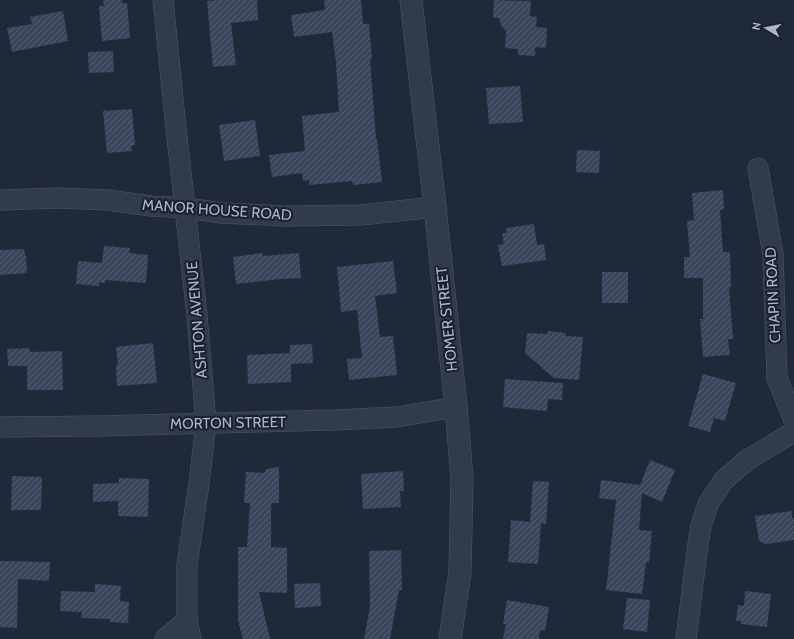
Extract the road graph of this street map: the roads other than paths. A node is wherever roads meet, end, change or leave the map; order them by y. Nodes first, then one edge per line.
1 (163, 0) edge
2 (411, 0) edge
3 (758, 168) dead end
4 (0, 200) edge
5 (435, 206) junction
6 (186, 208) junction
7 (456, 407) junction
8 (794, 420) edge
9 (206, 423) junction
10 (0, 427) edge
11 (794, 432) edge
12 (189, 630) edge
13 (165, 639) edge
14 (450, 639) edge
15 (686, 639) edge

1 - 6 street, ASHTON AVENUE
2 - 5 street, HOMER STREET
3 - 8 street, CHAPIN ROAD
4 - 6 street, MANOR HOUSE ROAD
5 - 6 street, MANOR HOUSE ROAD
5 - 7 street, HOMER STREET
6 - 9 street, ASHTON AVENUE
7 - 9 street, MORTON STREET
7 - 14 street, HOMER STREET
9 - 10 street, MORTON STREET
9 - 12 street, ASHTON AVENUE
11 - 15 street
12 - 13 street

